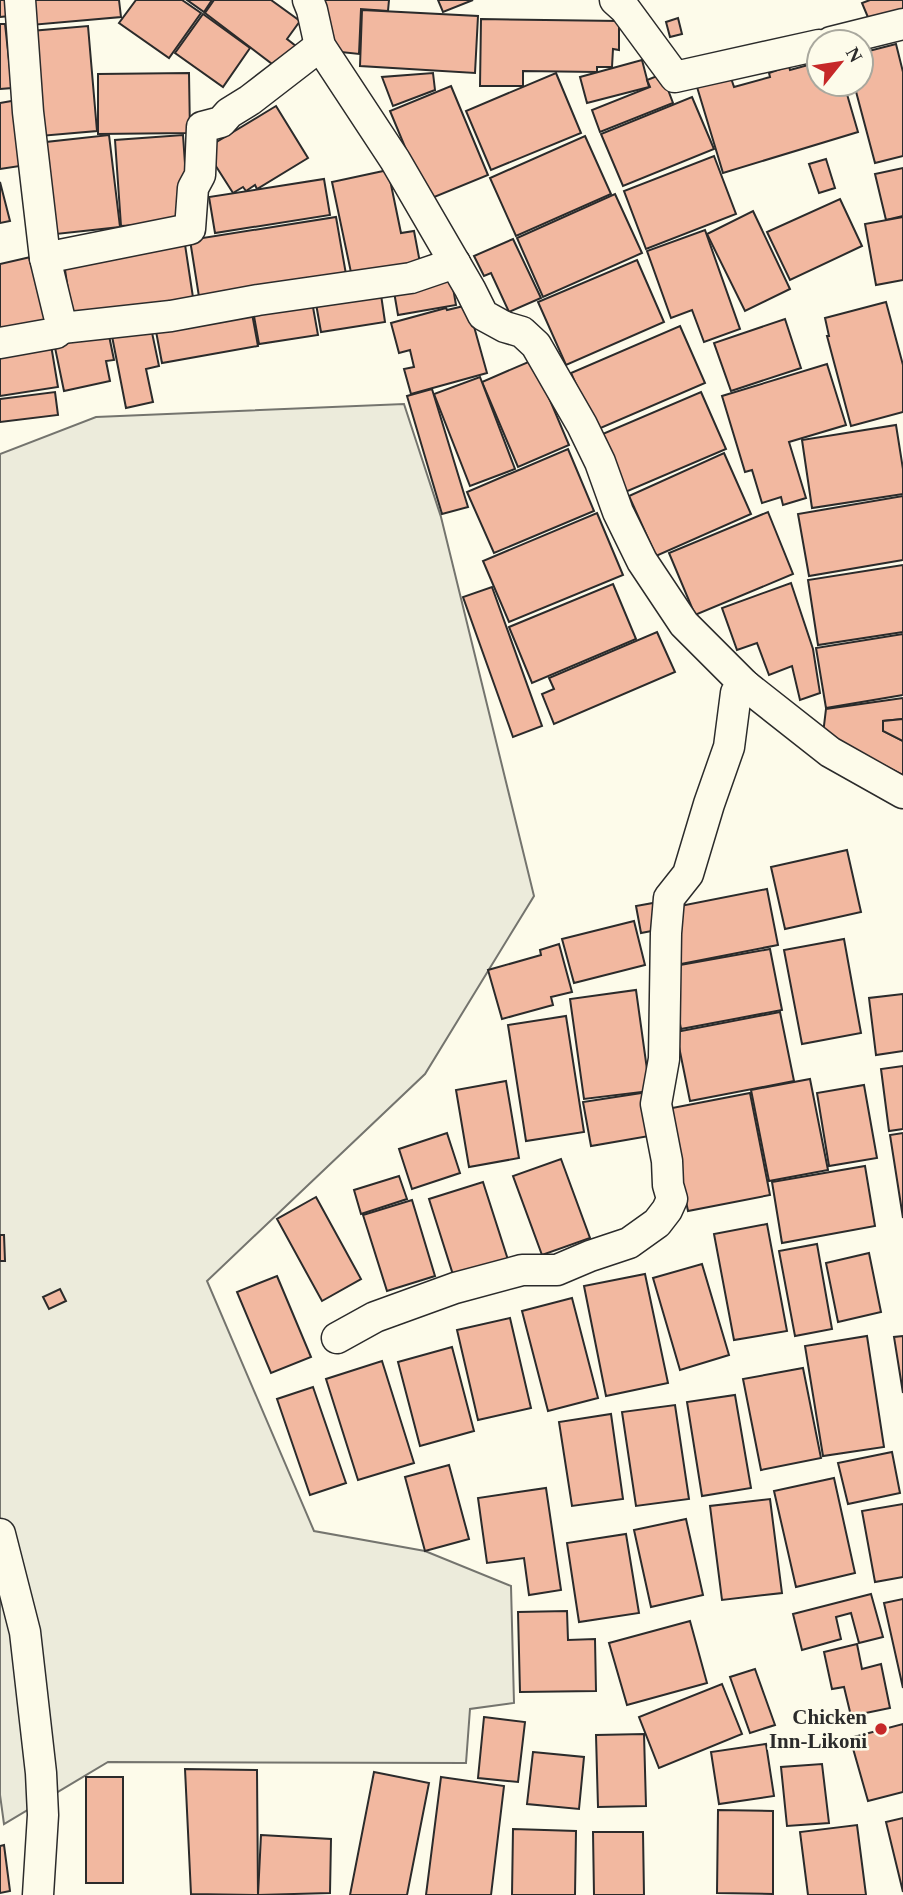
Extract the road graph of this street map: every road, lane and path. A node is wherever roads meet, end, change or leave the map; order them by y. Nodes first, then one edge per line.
1 (20, 0) edge
2 (308, 0) edge
3 (615, 0) edge
4 (903, 24) edge
5 (875, 31) edge
6 (320, 46) junction
7 (805, 48) edge
8 (45, 258) junction
9 (455, 263) junction
10 (62, 328) junction
11 (0, 342) edge
12 (745, 685) junction
13 (903, 793) edge
14 (337, 1338) dead end
15 (0, 1534) edge
16 (38, 1895) edge

1 - 8 street
2 - 6 street
3 - 7 street
4 - 5 street
6 - 8 street
6 - 9 street
8 - 10 street
9 - 10 street
9 - 12 street
10 - 11 street
12 - 13 street
12 - 14 street
15 - 16 street

